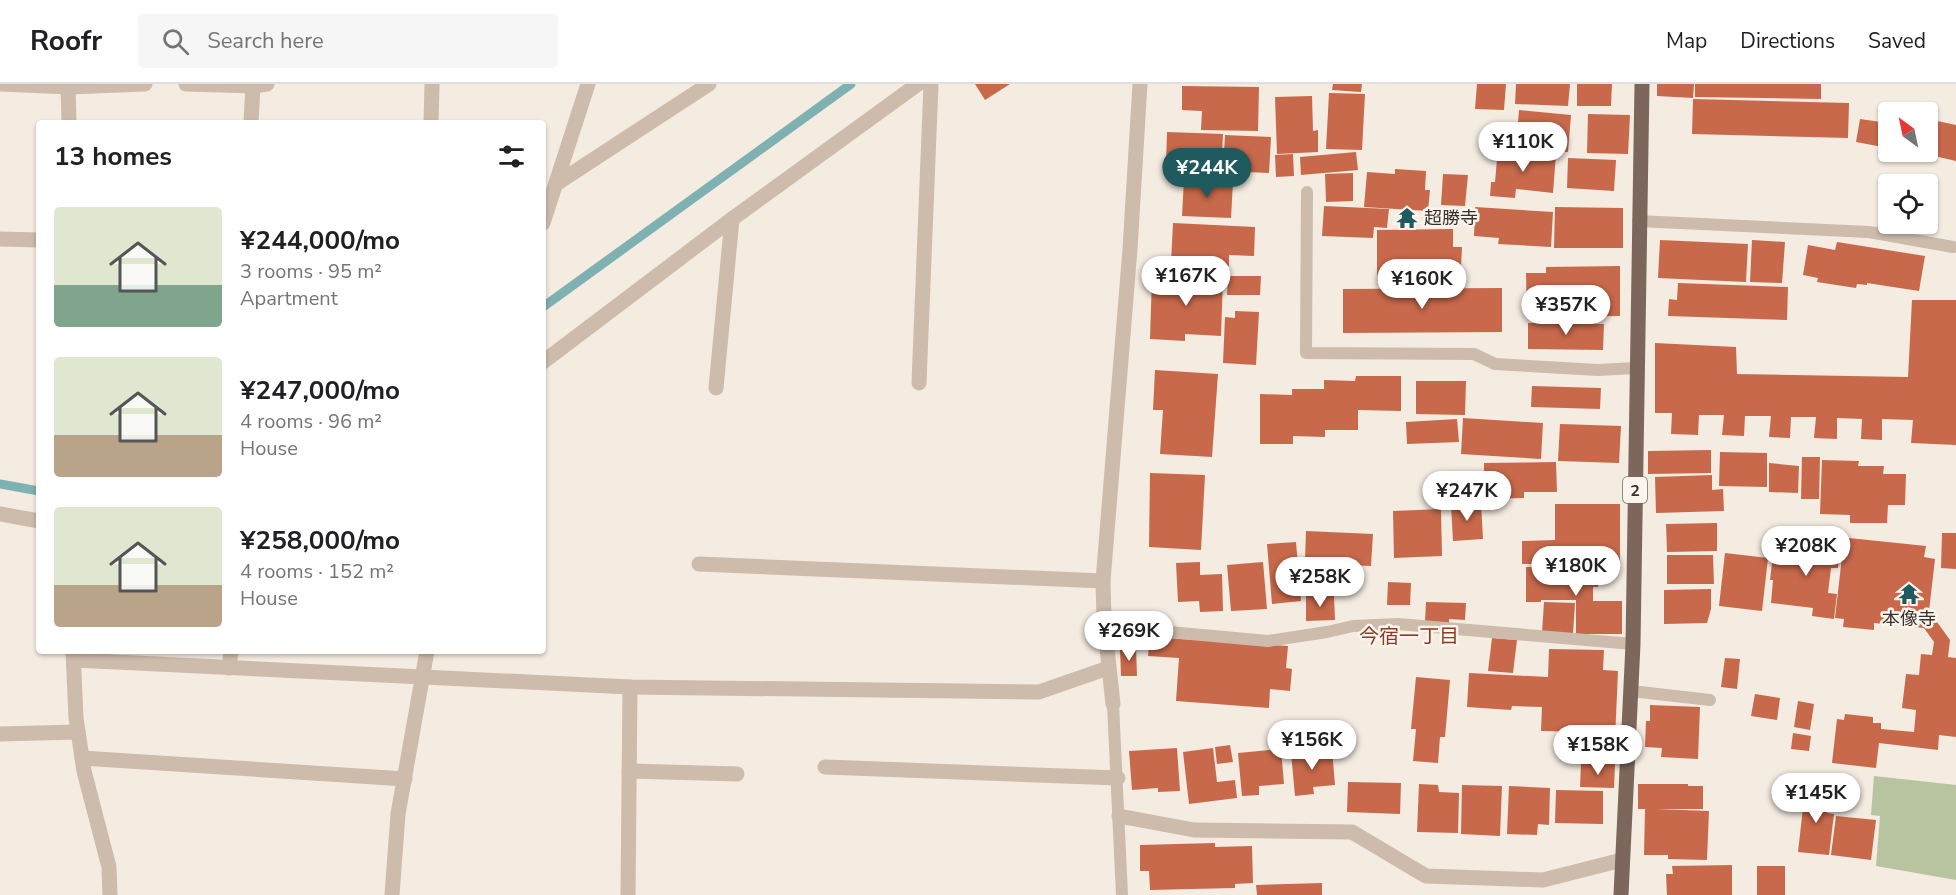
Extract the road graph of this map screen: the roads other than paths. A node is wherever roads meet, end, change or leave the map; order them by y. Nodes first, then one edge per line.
1 (1, 84) edge
2 (145, 84) edge
3 (186, 84) edge
4 (432, 84) edge
5 (588, 84) edge
6 (709, 84) edge
7 (918, 84) edge
8 (931, 84) edge
9 (1140, 84) edge
10 (1642, 84) edge
11 (258, 85) edge
12 (69, 86) edge
13 (69, 120) edge
14 (252, 120) edge
15 (431, 120) edge
16 (556, 184) junction
17 (1306, 192) dead end
18 (546, 214) edge
19 (732, 219) junction
20 (1638, 221) junction
21 (0, 239) edge
22 (36, 240) edge
23 (1953, 247) dead end
24 (546, 360) edge
25 (1636, 368) junction
26 (919, 383) dead end
27 (716, 388) dead end
28 (0, 514) edge
29 (36, 520) edge
30 (699, 564) dead end
31 (1103, 581) junction
32 (1104, 620) junction
33 (1633, 644) junction
34 (231, 654) edge
35 (427, 654) edge
36 (74, 655) edge
37 (230, 668) junction
38 (1108, 668) junction
39 (423, 678) junction
40 (630, 687) junction
41 (1630, 691) junction
42 (1710, 700) dead end
43 (1113, 704) joint
44 (78, 732) junction
45 (0, 734) edge
46 (82, 758) junction
47 (825, 767) dead end
48 (629, 771) junction
49 (737, 774) dead end
50 (405, 778) junction
51 (1118, 778) junction
52 (1119, 816) junction
53 (1622, 860) junction
54 (110, 895) edge
55 (392, 895) edge
56 (628, 895) edge
57 (1122, 895) edge
58 (1621, 895) edge

1 - 12 street
2 - 12 street
3 - 11 street
4 - 15 street
5 - 16 street
6 - 16 street
7 - 19 street
8 - 26 street
9 - 31 street
10 - 20 main road, 2
11 - 14 street
12 - 13 street
16 - 18 street
17 - 25 lane
19 - 24 street
19 - 27 street
20 - 23 lane
20 - 25 main road, 2
21 - 22 street
25 - 33 main road, 2
28 - 29 street
30 - 31 street
31 - 32 street
32 - 33 lane
32 - 38 street
33 - 41 main road, 2
34 - 37 street
35 - 39 street
36 - 37 street
36 - 44 street
37 - 39 street
38 - 40 street
38 - 43 street
39 - 40 street
39 - 50 street
40 - 48 street
41 - 42 lane
41 - 53 main road, 2
43 - 51 lane
44 - 45 street
44 - 46 street
46 - 50 street
46 - 54 street
47 - 51 street
48 - 49 street
48 - 56 street
50 - 55 street
51 - 52 lane
52 - 53 street
52 - 57 lane
53 - 58 main road, 2

